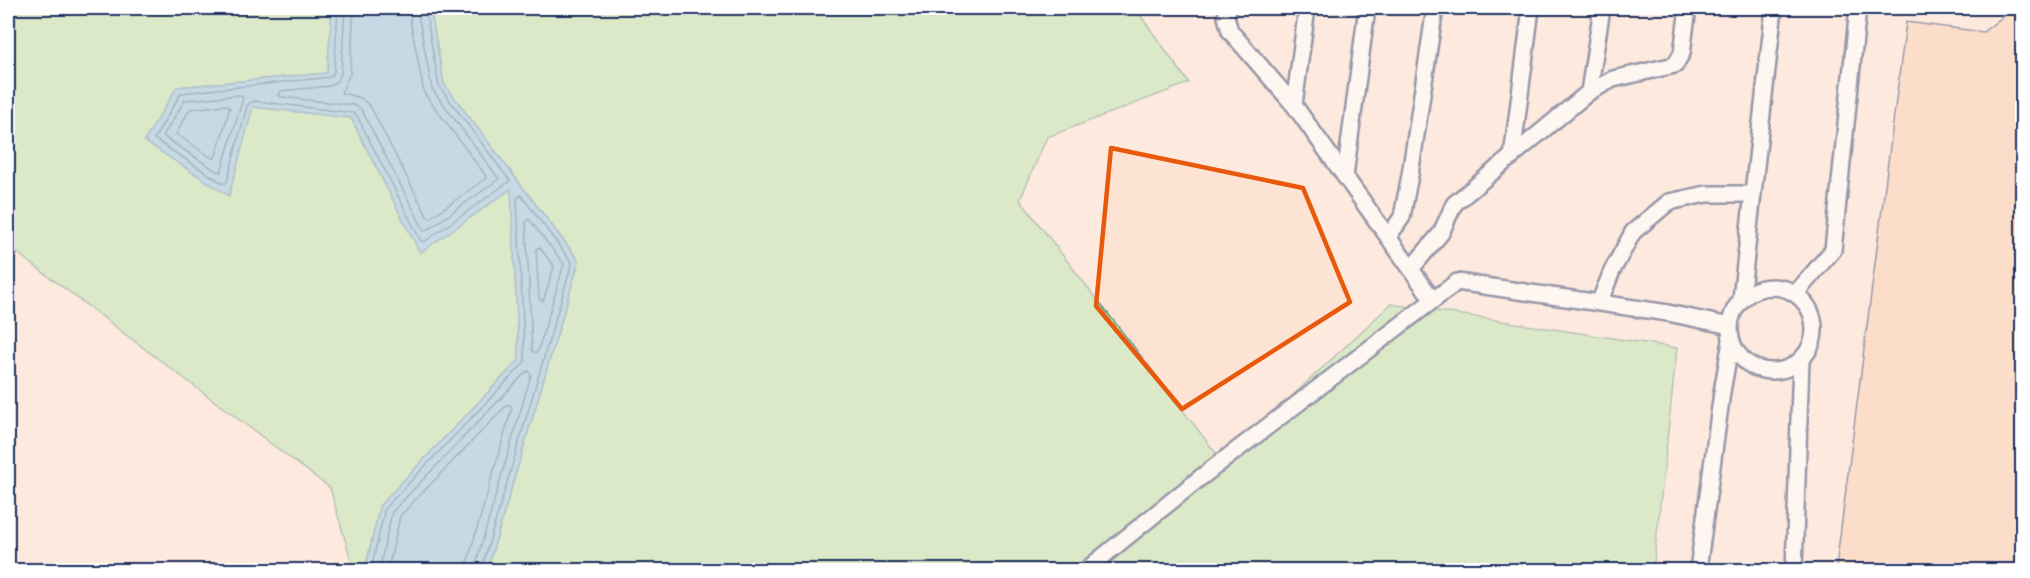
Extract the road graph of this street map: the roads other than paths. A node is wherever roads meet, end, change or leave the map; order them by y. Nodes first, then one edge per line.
1 (1228, 8) edge
2 (1307, 8) edge
3 (1367, 8) edge
4 (1435, 8) edge
5 (1531, 8) edge
6 (1602, 8) edge
7 (1688, 8) edge
8 (1774, 8) edge
9 (1858, 8) edge
10 (1589, 92) junction
11 (1294, 105) junction
12 (1512, 157) junction
13 (1345, 176) junction
14 (1753, 194) junction
15 (1388, 237) junction
16 (1411, 269) junction
17 (1796, 293) junction
18 (1741, 299) junction
19 (1432, 300) junction
20 (1599, 303) junction
21 (1731, 333) junction
22 (1801, 359) junction
23 (1086, 570) edge
24 (1698, 570) edge
25 (1794, 570) edge

1 - 11 lane
2 - 11 lane
3 - 13 lane
4 - 15 lane
5 - 12 lane
6 - 10 lane
7 - 10 lane
8 - 14 lane
9 - 17 lane
10 - 12 lane
11 - 13 lane
12 - 16 lane
13 - 15 lane
14 - 18 lane
14 - 20 lane
15 - 16 lane
16 - 19 lane
17 - 18 lane
17 - 22 lane
18 - 21 lane
19 - 20 lane
19 - 23 lane
20 - 21 lane
21 - 22 lane
21 - 24 lane
22 - 25 lane

